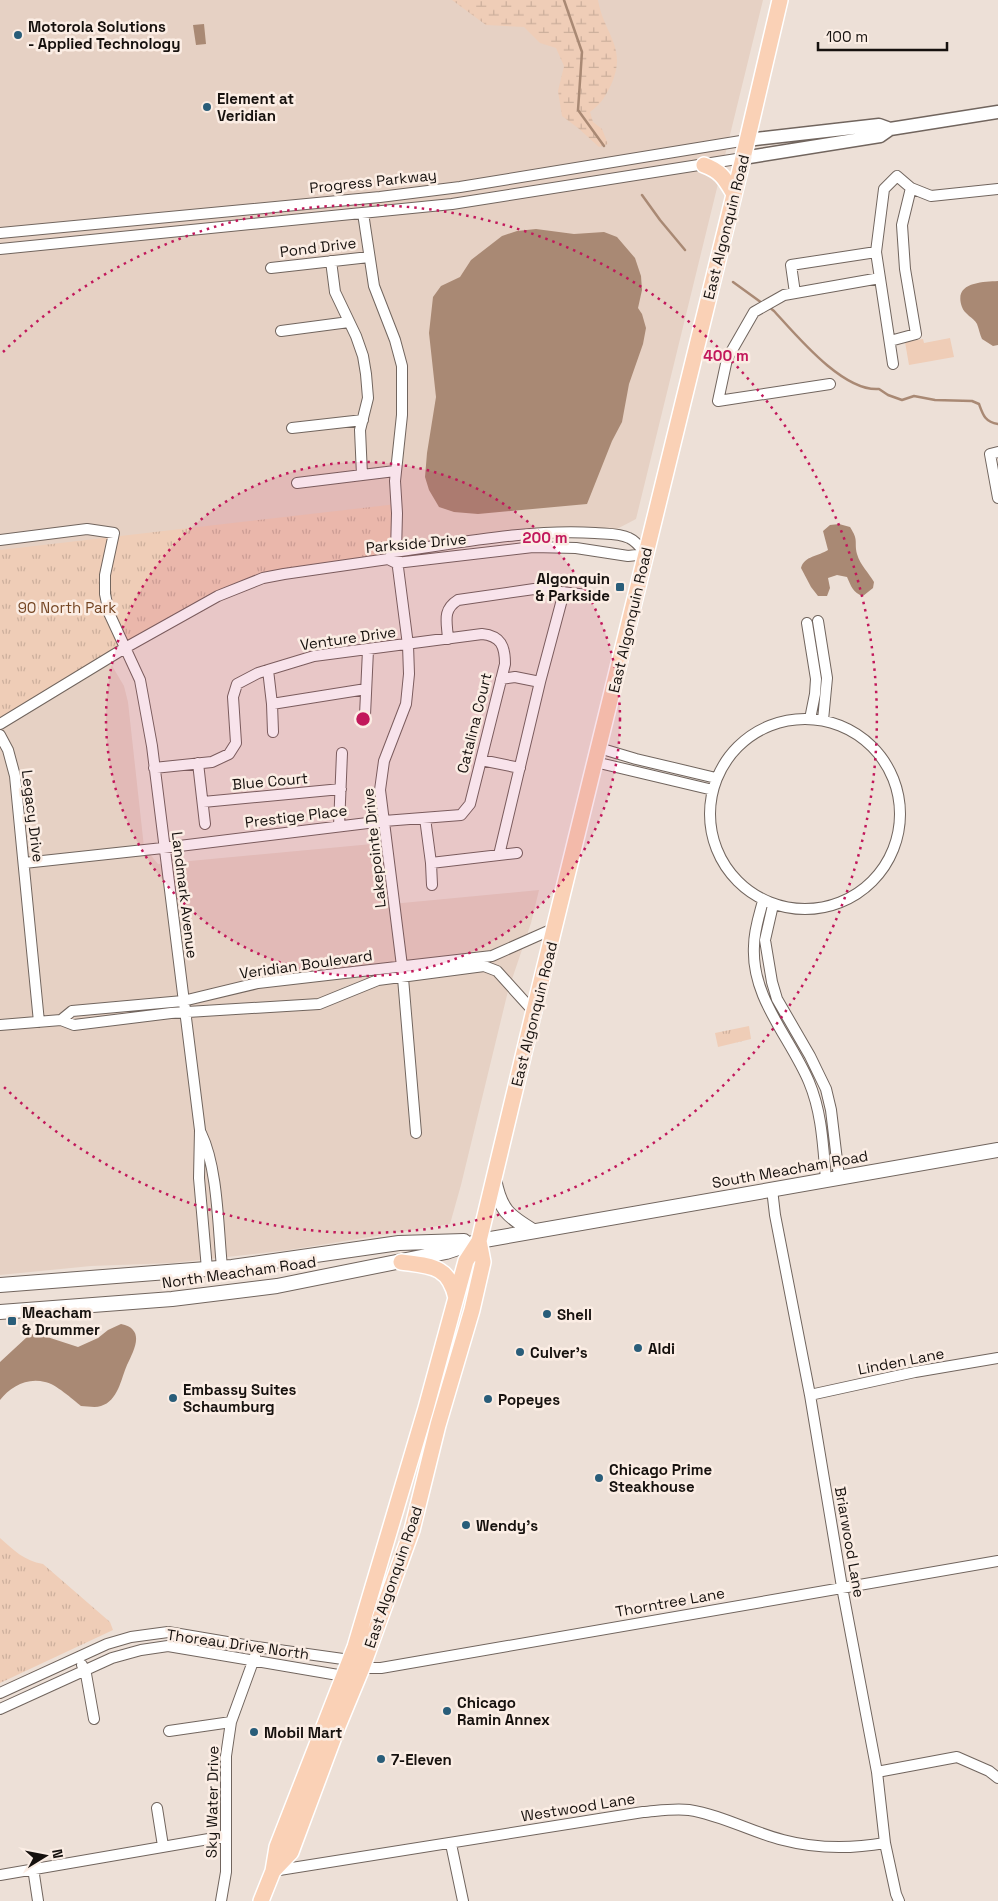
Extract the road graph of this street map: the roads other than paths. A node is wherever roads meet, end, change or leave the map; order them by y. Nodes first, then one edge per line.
1 (780, 0) edge
2 (998, 112) edge
3 (890, 129) junction
4 (747, 140) junction
5 (743, 158) junction
6 (704, 165) junction
7 (911, 188) junction
8 (998, 189) edge
9 (734, 194) junction
10 (363, 214) junction
11 (97, 223) junction
12 (0, 233) edge
13 (99, 240) junction
14 (0, 249) edge
15 (876, 252) junction
16 (369, 257) junction
17 (331, 261) junction
18 (272, 268) dead end
19 (880, 278) junction
20 (795, 293) junction
21 (349, 322) junction
22 (281, 331) dead end
23 (890, 341) junction
24 (893, 364) dead end
25 (830, 384) dead end
26 (363, 420) junction
27 (292, 428) dead end
28 (998, 452) edge
29 (395, 471) junction
30 (362, 475) junction
31 (996, 478) edge
32 (297, 484) dead end
33 (998, 498) edge
34 (0, 540) edge
35 (646, 554) junction
36 (394, 558) junction
37 (564, 592) junction
38 (588, 595) dead end
39 (818, 621) dead end
40 (807, 623) dead end
41 (496, 638) joint
42 (448, 639) junction
43 (408, 645) junction
44 (125, 648) junction
45 (368, 650) junction
46 (268, 670) junction
47 (501, 679) junction
48 (540, 682) junction
49 (366, 689) junction
50 (272, 704) junction
51 (365, 715) dead end
52 (810, 719) junction
53 (823, 720) junction
54 (0, 724) edge
55 (273, 732) dead end
56 (0, 735) edge
57 (342, 754) dead end
58 (597, 755) junction
59 (481, 760) junction
60 (198, 763) junction
61 (154, 768) junction
62 (520, 768) junction
63 (716, 778) junction
64 (341, 789) junction
65 (713, 790) junction
66 (202, 802) junction
67 (461, 815) joint
68 (425, 818) junction
69 (384, 821) junction
70 (205, 824) dead end
71 (339, 826) junction
72 (163, 848) junction
73 (517, 854) dead end
74 (499, 855) junction
75 (24, 863) junction
76 (431, 863) junction
77 (432, 885) dead end
78 (768, 903) junction
79 (555, 928) junction
80 (403, 971) junction
81 (183, 1001) junction
82 (185, 1012) junction
83 (534, 1012) junction
84 (61, 1020) junction
85 (39, 1022) junction
86 (0, 1025) edge
87 (200, 1130) junction
88 (416, 1133) dead end
89 (998, 1150) edge
90 (833, 1178) junction
91 (494, 1180) junction
92 (772, 1189) junction
93 (589, 1222) joint
94 (533, 1231) junction
95 (479, 1241) junction
96 (401, 1262) junction
97 (222, 1267) junction
98 (207, 1269) junction
99 (0, 1285) edge
100 (456, 1298) junction
101 (0, 1312) edge
102 (998, 1358) edge
103 (810, 1395) junction
104 (998, 1561) edge
105 (842, 1587) junction
106 (256, 1647) junction
107 (78, 1658) junction
108 (254, 1661) junction
109 (356, 1664) junction
110 (84, 1671) junction
111 (344, 1676) junction
112 (0, 1693) edge
113 (0, 1709) edge
114 (94, 1719) dead end
115 (231, 1722) junction
116 (170, 1731) dead end
117 (877, 1772) junction
118 (998, 1778) edge
119 (156, 1808) dead end
120 (226, 1836) junction
121 (885, 1843) junction
122 (451, 1844) junction
123 (163, 1846) junction
124 (33, 1868) junction
125 (273, 1871) junction
126 (0, 1875) edge
127 (38, 1901) edge
128 (222, 1901) edge
129 (261, 1901) edge
130 (462, 1901) edge
131 (899, 1901) edge

1 - 4 main road, East Algonquin Road
2 - 3 street
3 - 4 street
3 - 5 street
4 - 5 main road, East Algonquin Road
4 - 11 street, Progress Parkway
5 - 6 street, Progress Parkway
5 - 9 main road, East Algonquin Road
6 - 9 main road
6 - 10 street, Progress Parkway
7 - 8 street
7 - 15 street
7 - 23 street
9 - 35 main road, East Algonquin Road
10 - 13 street, Progress Parkway
10 - 16 street, Lakepointe Drive
11 - 12 street, Progress Parkway
11 - 13 street
13 - 14 street, Progress Parkway
15 - 19 street
15 - 20 street
16 - 17 street, Pond Drive
16 - 29 street, Lakepointe Drive
17 - 18 street, Pond Drive
17 - 21 street
19 - 20 street
19 - 23 street
20 - 25 street
21 - 22 street
21 - 26 street
23 - 24 street
26 - 27 street
26 - 30 street
28 - 31 street
29 - 30 street
29 - 36 street, Lakepointe Drive
30 - 32 street
31 - 33 street
34 - 44 street, Landmark Avenue
35 - 36 street, Parkside Drive
35 - 36 street, Parkside Drive
35 - 58 main road, East Algonquin Road
36 - 43 street, Lakepointe Drive
36 - 44 street, Parkside Drive
37 - 38 street
37 - 42 street
37 - 48 street
39 - 53 street
40 - 52 street
41 - 42 street, Venture Drive
41 - 47 street, Catalina Court
42 - 43 street, Venture Drive
43 - 45 street, Venture Drive
43 - 69 street, Lakepointe Drive
44 - 54 street, Parkside Drive
44 - 61 street, Landmark Avenue
45 - 46 street, Venture Drive
45 - 49 street
46 - 50 street
46 - 60 street, Venture Drive
47 - 48 street
47 - 59 street, Catalina Court
48 - 62 street
49 - 50 street
49 - 51 street
50 - 55 street
52 - 53 street
52 - 63 street
53 - 78 street
56 - 75 street, Legacy Drive
57 - 64 street
58 - 63 street
58 - 65 street
58 - 79 main road, East Algonquin Road
59 - 62 street
59 - 67 street, Catalina Court
60 - 61 street, Venture Drive
60 - 66 street
61 - 72 street, Landmark Avenue
62 - 74 street
63 - 65 street
64 - 66 street, Blue Court
64 - 71 street
65 - 78 street
66 - 70 street
67 - 68 street, Prestige Place
68 - 69 street, Prestige Place
68 - 76 street
69 - 71 street, Prestige Place
69 - 80 street, Lakepointe Drive
71 - 72 street, Prestige Place
72 - 75 street, Prestige Place
72 - 81 street, Landmark Avenue
73 - 74 street
74 - 76 street
75 - 85 street, Legacy Drive
76 - 77 street
78 - 90 street
79 - 80 street, Veridian Boulevard
79 - 83 main road, East Algonquin Road
80 - 81 street, Veridian Boulevard
80 - 82 street, Veridian Boulevard
80 - 83 street, Veridian Boulevard
80 - 88 street, Lakepointe Drive
81 - 82 street, Landmark Avenue
81 - 84 street, Veridian Boulevard
82 - 84 street, Veridian Boulevard
82 - 87 street, Landmark Avenue
83 - 91 main road, East Algonquin Road
84 - 85 street, Veridian Boulevard
85 - 86 street, Veridian Boulevard
87 - 97 street
87 - 98 street, Landmark Avenue
89 - 90 main road, South Meacham Road
90 - 92 main road, South Meacham Road
91 - 94 main road
91 - 95 main road, East Algonquin Road
92 - 93 main road, South Meacham Road
92 - 103 street, Briarwood Lane
93 - 94 main road, North Meacham Road
94 - 95 main road, North Meacham Road
95 - 96 main road, North Meacham Road
95 - 97 main road, North Meacham Road
95 - 100 main road, East Algonquin Road
95 - 109 main road, East Algonquin Road
96 - 100 main road
96 - 101 main road, North Meacham Road
97 - 98 main road, North Meacham Road
98 - 99 main road, North Meacham Road
100 - 109 main road, East Algonquin Road
102 - 103 street, Linden Lane
103 - 105 street, Briarwood Lane
104 - 105 street, Thorntree Lane
105 - 109 street, Thorntree Lane
105 - 117 street, Briarwood Lane
106 - 107 street, Thoreau Drive North
106 - 108 street, Sky Water Drive
106 - 109 street, Thoreau Drive North
107 - 110 street
107 - 112 street, Thoreau Drive North
108 - 110 street, Thoreau Drive North
108 - 111 street, Thoreau Drive North
108 - 115 street, Sky Water Drive
109 - 111 main road, East Algonquin Road
109 - 125 main road, East Algonquin Road
110 - 113 street, Thoreau Drive North
110 - 114 street
111 - 125 main road, East Algonquin Road
115 - 116 street
115 - 120 street, Sky Water Drive
117 - 118 street
117 - 121 street, Briarwood Lane
119 - 123 street
120 - 123 street
120 - 128 street, Sky Water Drive
121 - 122 street, Westwood Lane
121 - 131 street, Briarwood Lane
122 - 125 street, Westwood Lane
122 - 130 street
123 - 124 street
124 - 126 street
124 - 127 street
125 - 129 main road, East Algonquin Road

